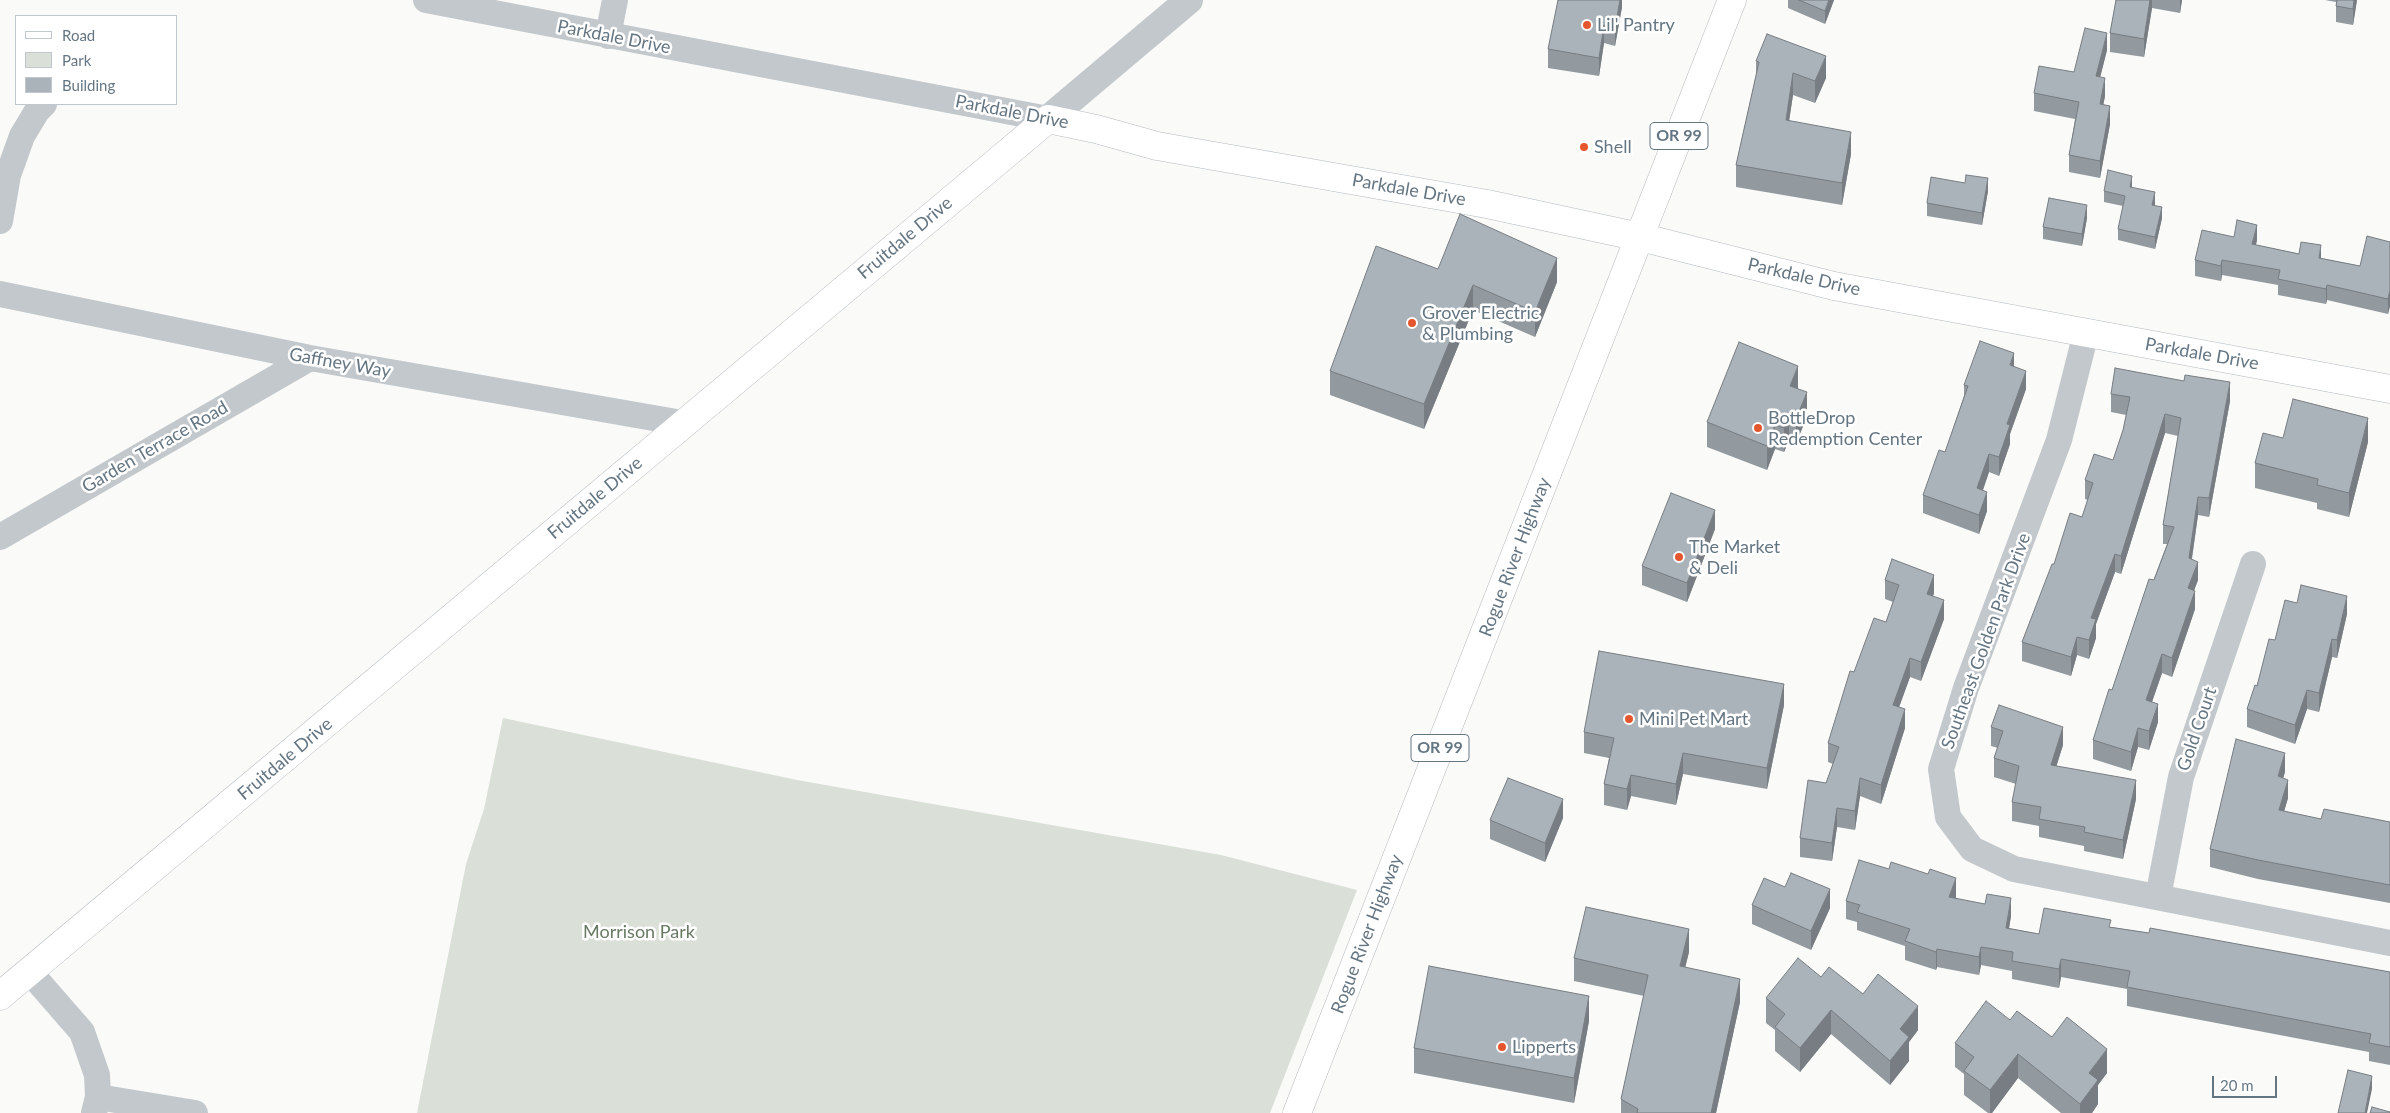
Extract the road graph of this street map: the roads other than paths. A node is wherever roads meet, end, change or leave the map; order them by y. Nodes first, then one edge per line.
1 (426, 0) edge
2 (615, 0) edge
3 (1189, 0) edge
4 (1732, 0) edge
5 (608, 36) junction
6 (43, 105) edge
7 (1048, 119) junction
8 (0, 221) edge
9 (1640, 237) junction
10 (0, 294) edge
11 (2086, 333) junction
12 (310, 358) junction
13 (2390, 389) edge
14 (682, 424) junction
15 (0, 537) edge
16 (2253, 564) dead end
17 (2158, 897) junction
18 (2390, 943) edge
19 (29, 972) junction
20 (0, 996) edge
21 (96, 1105) edge
22 (195, 1113) edge
23 (1297, 1113) edge

1 - 5 street, Parkdale Drive
2 - 5 street
3 - 7 street, Fruitdale Drive
4 - 9 main road, Rogue River Highway / OR 99
5 - 7 street, Parkdale Drive
6 - 8 street
7 - 9 main road, Parkdale Drive
7 - 14 main road, Fruitdale Drive
9 - 11 main road, Parkdale Drive
9 - 23 main road, Rogue River Highway / OR 99
10 - 12 street, Gaffney Way
11 - 13 main road, Parkdale Drive
11 - 17 street, Southeast Golden Park Drive
12 - 14 street, Gaffney Way
12 - 15 street, Garden Terrace Road
14 - 19 main road, Fruitdale Drive
16 - 17 street, Gold Court
17 - 18 street, Southeast Golden Park Drive
19 - 20 main road, Fruitdale Drive
19 - 21 street
21 - 22 street

